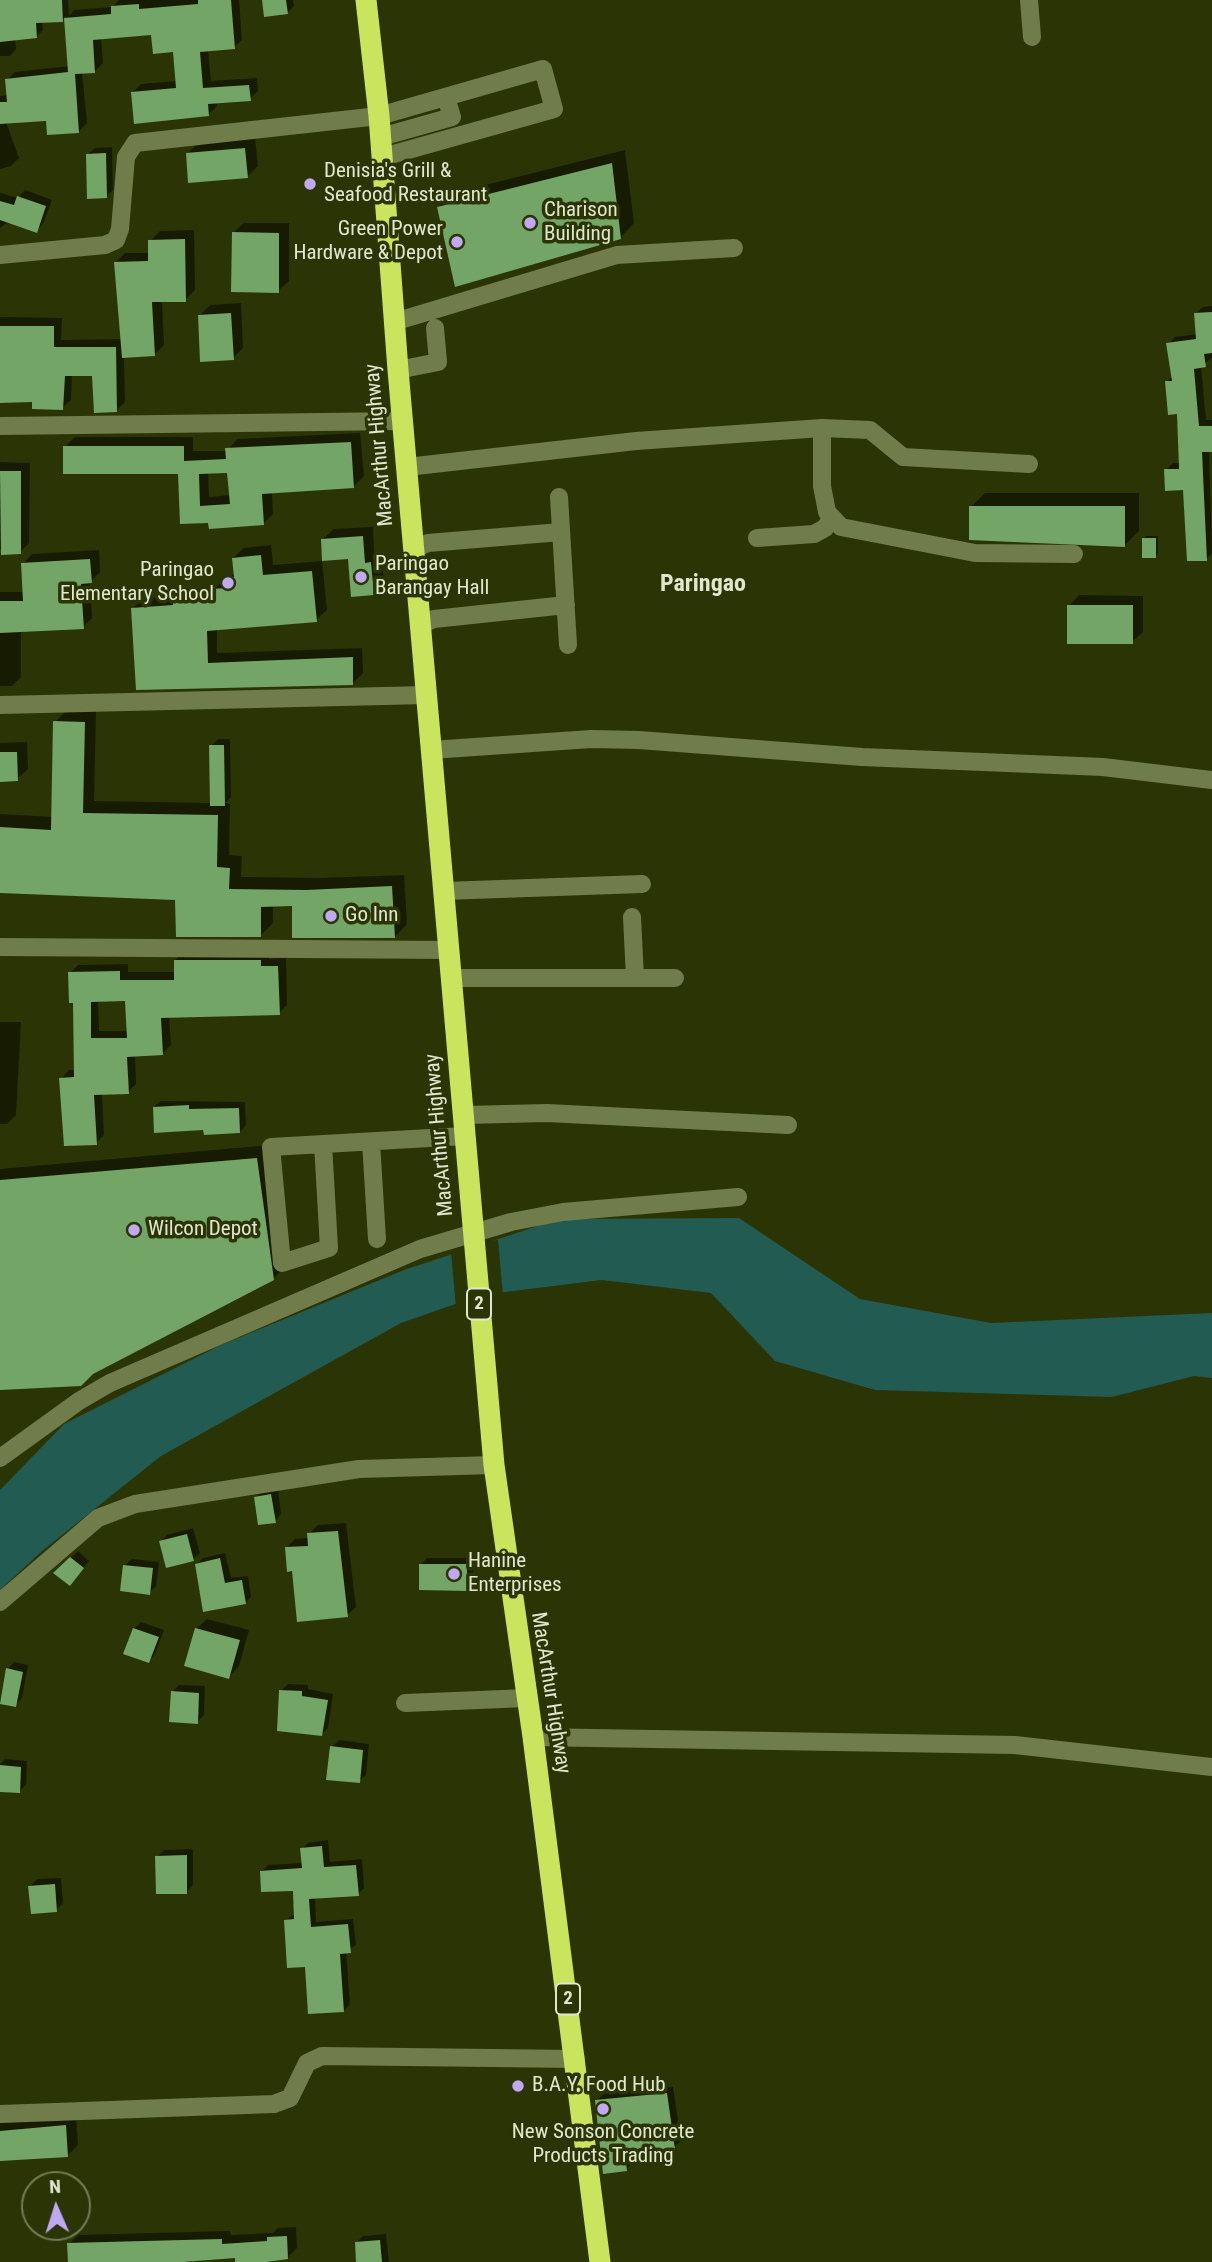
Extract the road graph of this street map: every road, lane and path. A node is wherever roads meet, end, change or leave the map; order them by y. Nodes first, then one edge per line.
1 (366, 0) edge
2 (1028, 0) edge
3 (1032, 37) dead end
4 (381, 137) junction
5 (734, 248) dead end
6 (0, 255) edge
7 (394, 322) junction
8 (435, 328) dead end
9 (398, 370) junction
10 (402, 421) junction
11 (0, 426) edge
12 (822, 428) junction
13 (1029, 464) dead end
14 (407, 467) junction
15 (559, 497) dead end
16 (831, 519) junction
17 (561, 533) junction
18 (757, 538) dead end
19 (414, 549) junction
20 (1074, 554) dead end
21 (566, 605) junction
22 (420, 625) junction
23 (568, 645) dead end
24 (426, 695) junction
25 (0, 705) edge
26 (431, 750) junction
27 (1212, 780) edge
28 (642, 884) dead end
29 (444, 891) junction
30 (632, 917) dead end
31 (0, 947) edge
32 (449, 950) junction
33 (452, 978) junction
34 (635, 978) junction
35 (675, 978) dead end
36 (465, 1125) junction
37 (788, 1125) dead end
38 (371, 1142) junction
39 (323, 1144) junction
40 (738, 1197) dead end
41 (473, 1237) junction
42 (377, 1239) dead end
43 (0, 1458) edge
44 (494, 1465) junction
45 (0, 1602) edge
46 (527, 1698) junction
47 (405, 1703) dead end
48 (533, 1737) junction
49 (1212, 1768) edge
50 (576, 2059) junction
51 (0, 2114) edge
52 (600, 2262) edge

1 - 4 highway, MacArthur Highway / 2
2 - 3 street
4 - 4 street
4 - 6 street
4 - 7 highway, MacArthur Highway / 2
5 - 7 street
7 - 9 highway, MacArthur Highway / 2
8 - 9 street
9 - 10 highway, MacArthur Highway / 2
10 - 11 street
10 - 14 highway, MacArthur Highway / 2
12 - 13 street
12 - 14 street
12 - 16 street
14 - 19 highway, MacArthur Highway / 2
15 - 17 street
16 - 18 street
16 - 20 street
17 - 19 street
17 - 21 street
19 - 22 highway, MacArthur Highway / 2
21 - 22 street
21 - 23 street
22 - 24 highway, MacArthur Highway / 2
24 - 25 street
24 - 26 highway, MacArthur Highway / 2
26 - 27 street
26 - 29 highway, MacArthur Highway / 2
28 - 29 street
29 - 32 highway, MacArthur Highway / 2
30 - 34 street
31 - 32 street
32 - 33 highway, MacArthur Highway / 2
33 - 34 street
33 - 36 highway, MacArthur Highway / 2
34 - 35 street
36 - 37 street
36 - 38 street
36 - 41 highway, MacArthur Highway / 2
38 - 39 street
38 - 42 street
39 - 39 street
40 - 41 street
41 - 43 street
41 - 44 highway, MacArthur Highway / 2
44 - 45 street
44 - 46 highway, MacArthur Highway / 2
46 - 47 street
46 - 48 highway, MacArthur Highway / 2
48 - 49 street
48 - 50 highway, MacArthur Highway / 2
50 - 51 street
50 - 52 highway, MacArthur Highway / 2

